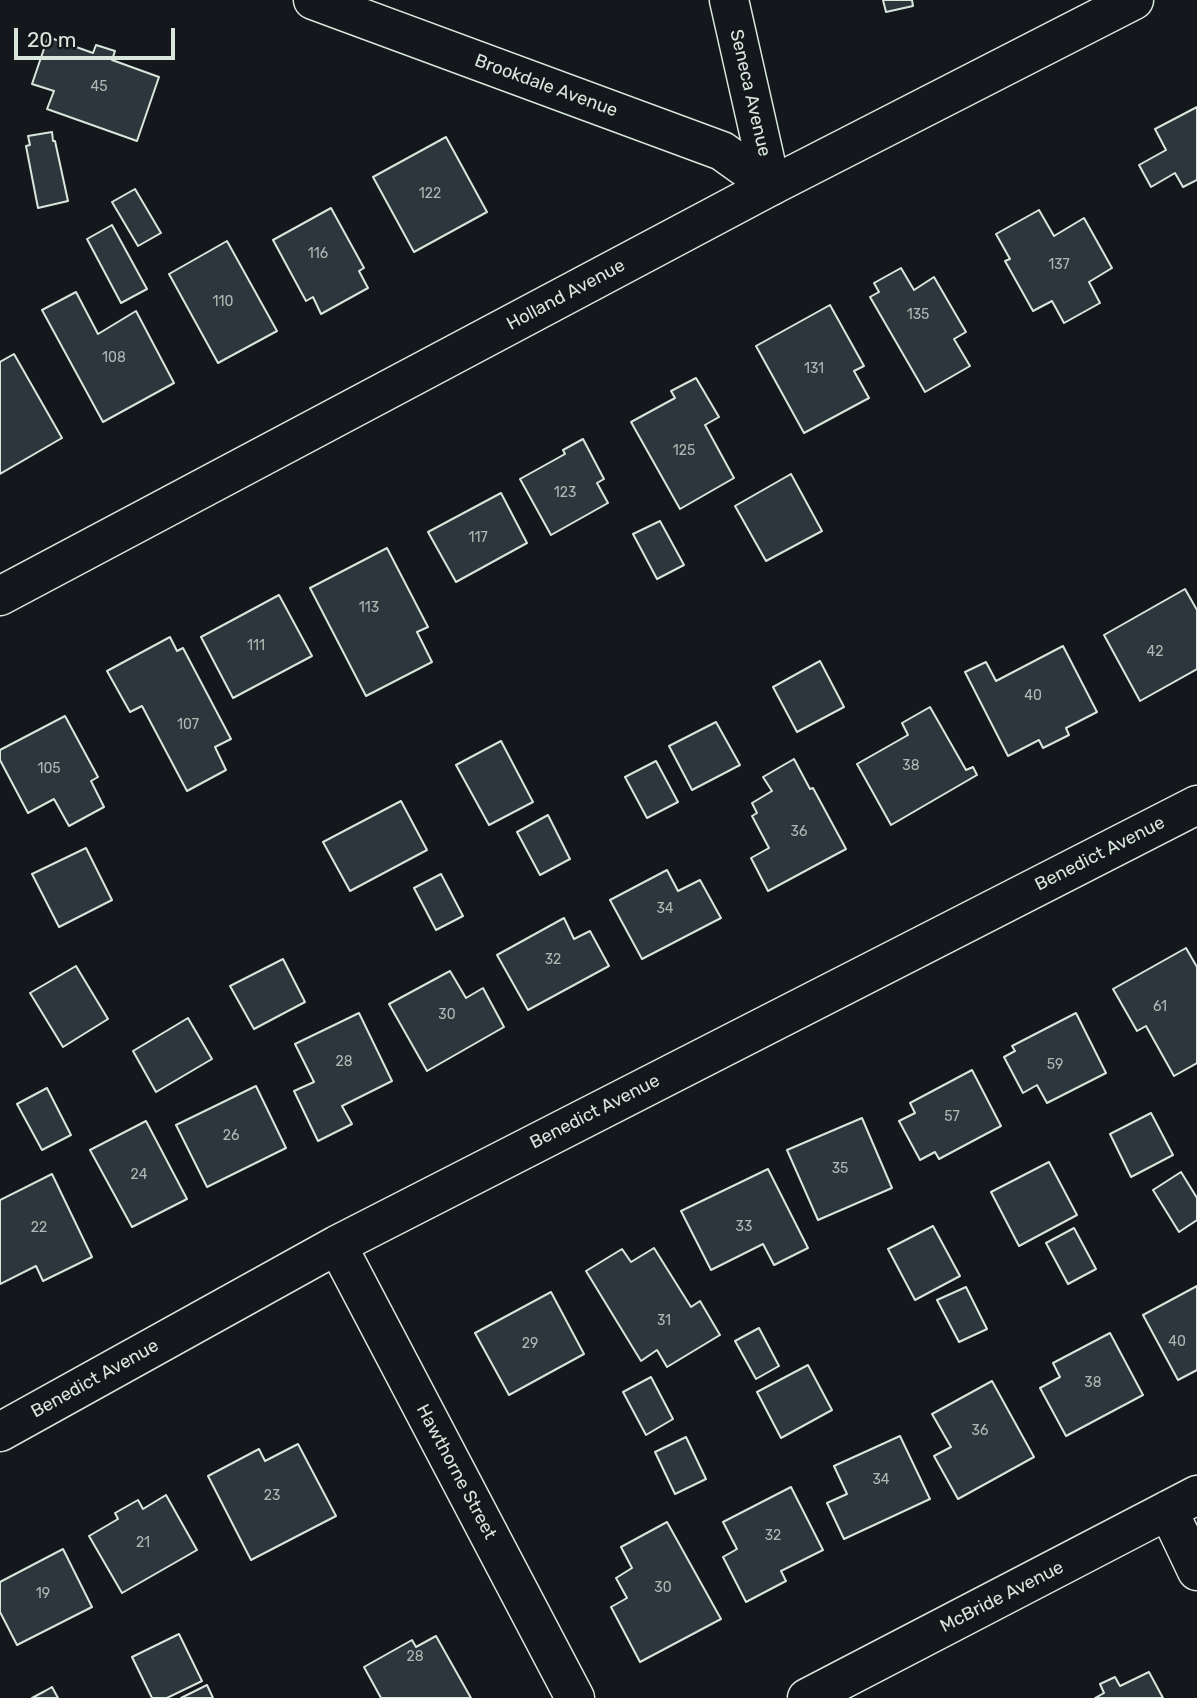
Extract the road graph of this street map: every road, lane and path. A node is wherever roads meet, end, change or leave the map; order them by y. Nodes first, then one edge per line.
1 (313, 0) edge
2 (729, 0) edge
3 (1134, 0) edge
4 (771, 186) junction
5 (0, 596) edge
6 (1197, 805) edge
7 (337, 1245) junction
8 (0, 1432) edge
9 (1182, 1503) edge
10 (1197, 1571) edge
11 (575, 1698) edge
12 (807, 1698) edge

1 - 4 street, Brookdale Avenue
2 - 4 street, Seneca Avenue
3 - 4 street, Holland Avenue
4 - 5 street, Holland Avenue
6 - 7 street, Benedict Avenue
7 - 8 street, Benedict Avenue
7 - 11 street, Hawthorne Street
9 - 10 street
9 - 12 street, McBride Avenue

